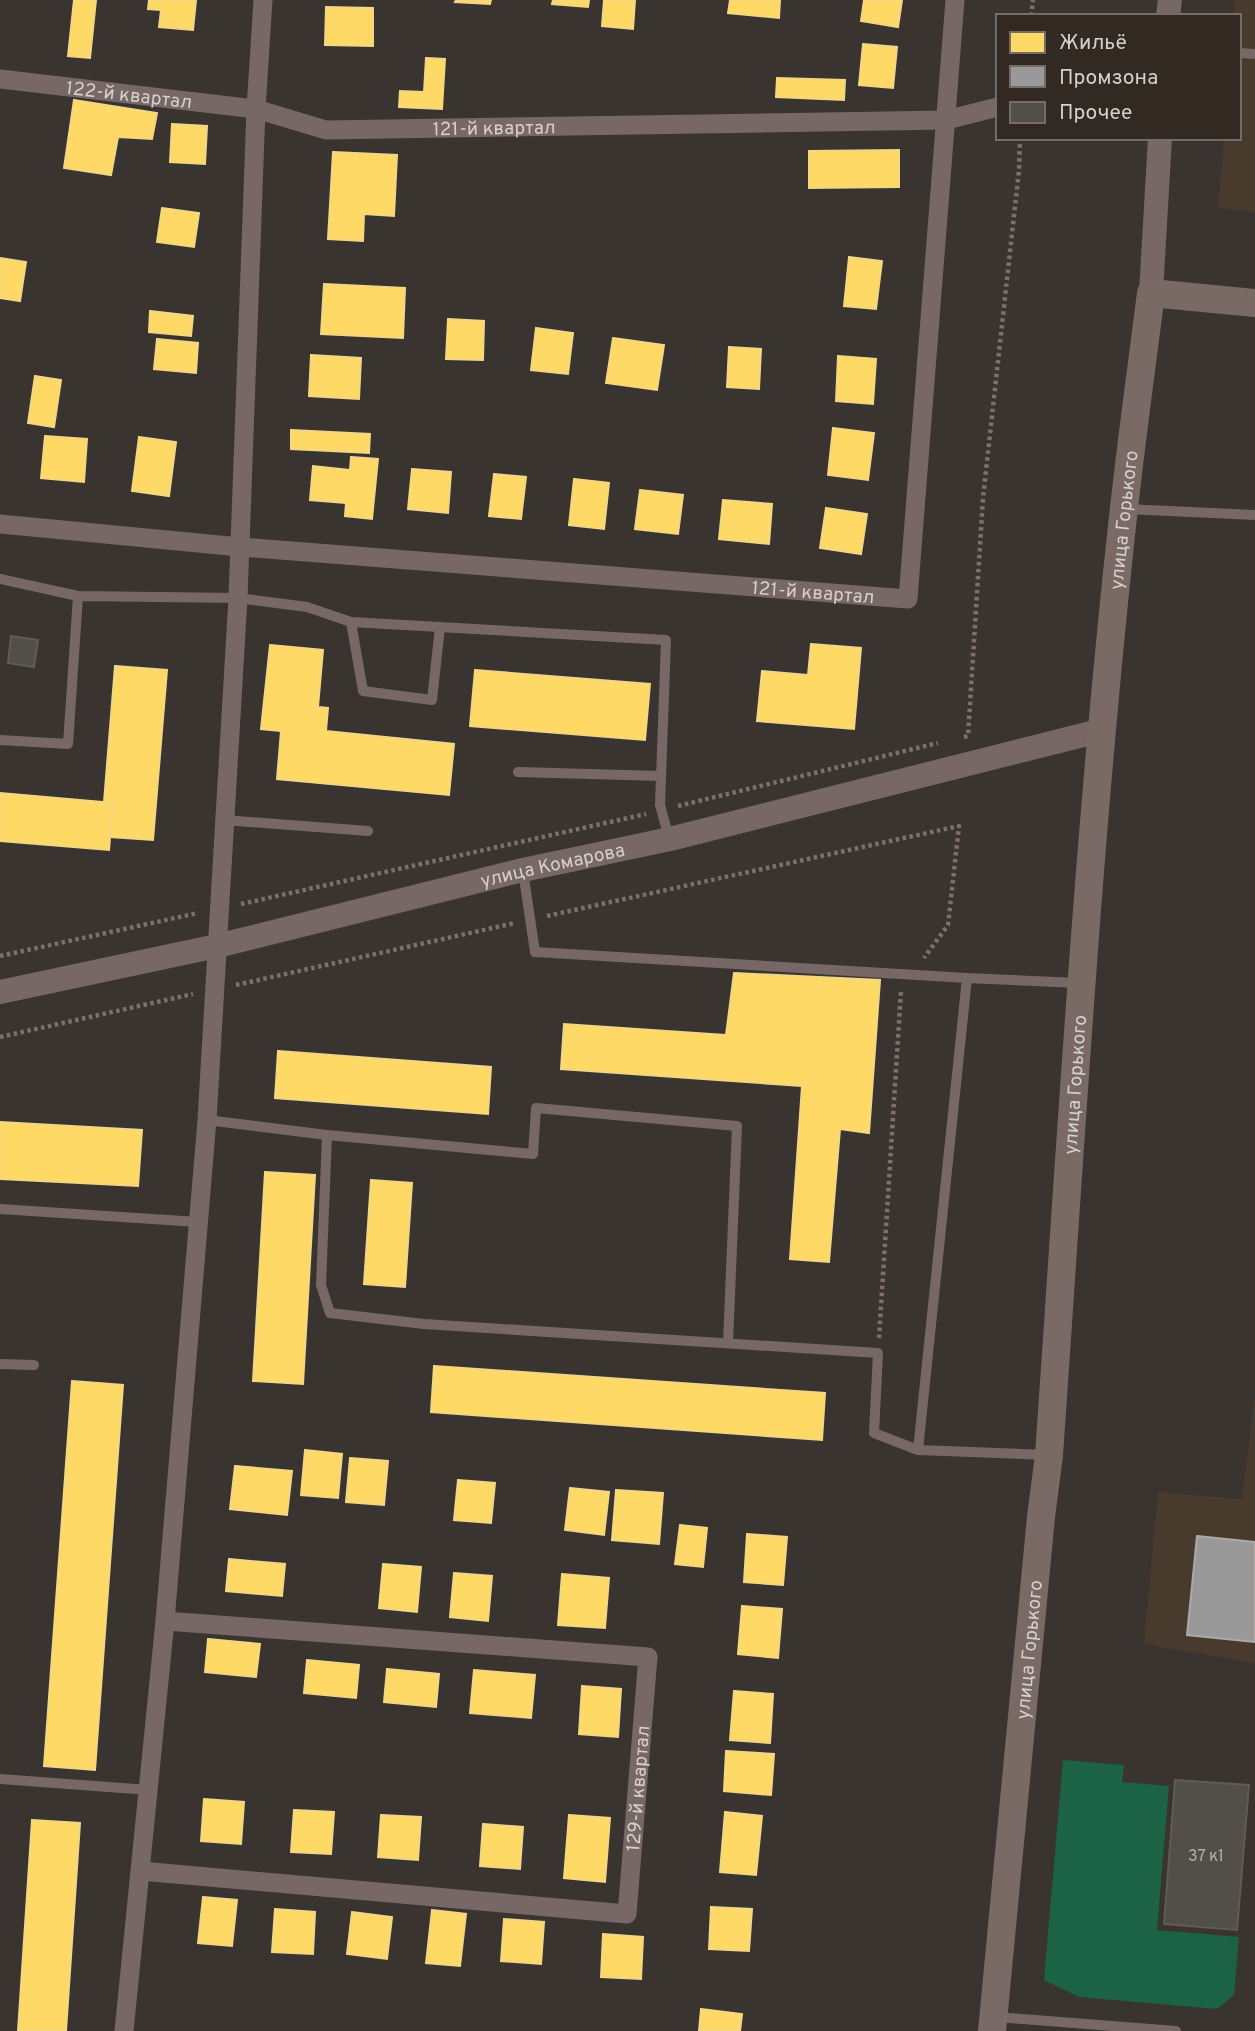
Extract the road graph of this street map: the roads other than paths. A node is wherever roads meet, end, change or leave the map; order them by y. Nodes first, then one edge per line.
1 (263, 0) edge
2 (955, 0) edge
3 (0, 79) edge
4 (996, 108) edge
5 (256, 109) junction
6 (946, 121) junction
7 (1160, 140) edge
8 (1151, 293) junction
9 (1255, 303) edge
10 (1124, 509) junction
11 (1255, 515) edge
12 (0, 524) edge
13 (240, 547) junction
14 (0, 579) edge
15 (78, 596) junction
16 (238, 598) junction
17 (351, 622) junction
18 (440, 627) junction
19 (1103, 730) junction
20 (0, 740) edge
21 (518, 772) dead end
22 (661, 776) junction
23 (224, 820) junction
24 (368, 831) dead end
25 (670, 839) junction
26 (523, 870) junction
27 (217, 946) junction
28 (967, 978) junction
29 (1082, 983) junction
30 (0, 992) edge
31 (207, 1119) junction
32 (327, 1135) junction
33 (0, 1209) edge
34 (198, 1223) junction
35 (728, 1343) junction
36 (0, 1364) edge
37 (34, 1365) dead end
38 (918, 1450) junction
39 (1048, 1455) junction
40 (165, 1621) junction
41 (0, 1779) edge
42 (149, 1790) junction
43 (141, 1871) junction
44 (992, 2024) edge
45 (124, 2031) edge
46 (1177, 2031) edge

1 - 5 street
2 - 6 street, 121-й квартал
3 - 5 street, 122-й квартал
4 - 6 street
5 - 6 street, 121-й квартал
5 - 13 street
6 - 13 street, 121-й квартал
7 - 8 street, улица Горького
8 - 9 main road
8 - 10 main road, улица Горького
10 - 11 lane
10 - 19 main road, улица Горького
12 - 13 street
13 - 16 street
14 - 15 lane
15 - 16 lane
15 - 20 lane
16 - 17 lane
16 - 23 street
17 - 18 lane
17 - 18 lane
18 - 22 lane
19 - 25 street, улица Комарова
19 - 29 main road, улица Горького
21 - 22 lane
22 - 25 lane
23 - 24 lane
23 - 27 street
25 - 26 street, улица Комарова
26 - 27 street, улица Комарова
26 - 28 lane
27 - 30 street, улица Комарова
27 - 31 street
28 - 29 lane
28 - 38 lane
29 - 39 main road, улица Горького
31 - 32 lane
31 - 34 street
32 - 35 lane
32 - 35 lane
33 - 34 lane
34 - 40 street
35 - 38 lane
36 - 37 lane
38 - 39 lane
39 - 44 main road, улица Горького
40 - 42 street
40 - 43 street, 129-й квартал
41 - 42 lane
42 - 43 street
43 - 45 street
44 - 46 lane

